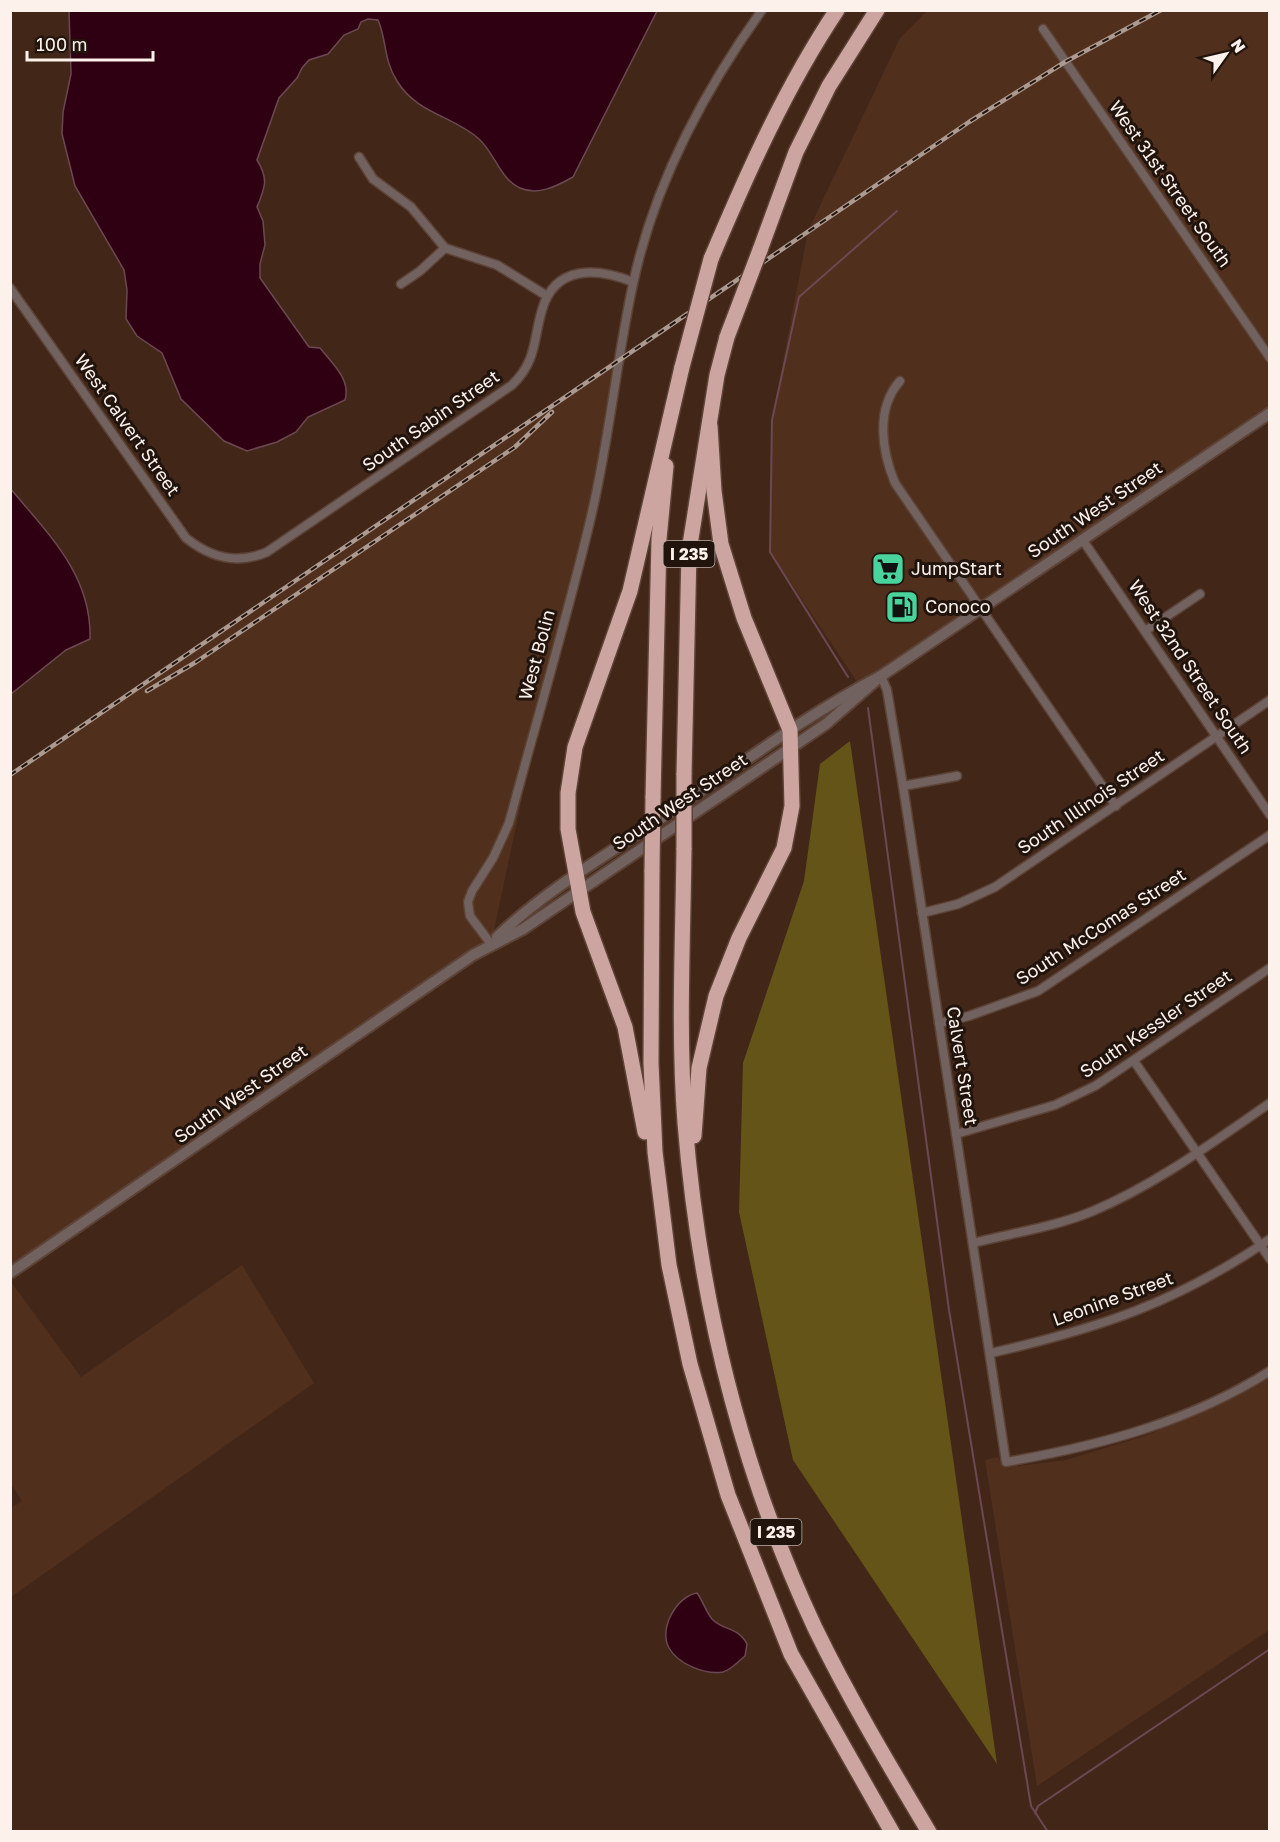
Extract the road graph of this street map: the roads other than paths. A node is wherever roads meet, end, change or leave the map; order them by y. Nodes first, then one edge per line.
1 (762, 10) edge
2 (837, 10) edge
3 (878, 10) edge
4 (1043, 29) dead end
5 (359, 157) dead end
6 (445, 248) junction
7 (633, 282) junction
8 (401, 284) dead end
9 (10, 288) edge
10 (547, 296) junction
11 (1269, 358) edge
12 (900, 381) dead end
13 (1269, 413) edge
14 (670, 421) junction
15 (710, 426) junction
16 (1082, 539) junction
17 (233, 560) joint
18 (1200, 594) dead end
19 (981, 608) junction
20 (1145, 631) junction
21 (881, 676) junction
22 (1269, 699) edge
23 (790, 730) junction
24 (1216, 736) junction
25 (791, 747) junction
26 (957, 776) dead end
27 (903, 786) junction
28 (1116, 806) junction
29 (1269, 814) edge
30 (1269, 835) edge
31 (577, 875) junction
32 (579, 892) junction
33 (922, 913) junction
34 (491, 944) junction
35 (1269, 968) edge
36 (939, 1023) junction
37 (1134, 1061) junction
38 (1269, 1103) edge
39 (956, 1134) junction
40 (1197, 1153) junction
41 (694, 1205) junction
42 (1269, 1239) edge
43 (973, 1243) junction
44 (1260, 1245) junction
45 (1269, 1259) edge
46 (669, 1265) junction
47 (10, 1273) edge
48 (991, 1353) junction
49 (1269, 1371) edge
50 (892, 1832) edge
51 (929, 1832) edge

1 - 7 street, West Bolin
2 - 14 highway, I 235, bridge
3 - 15 highway, I 235, bridge
4 - 11 street, West 31st Street South
5 - 6 street
6 - 8 street
6 - 10 street
7 - 10 street
7 - 34 street, West Bolin
9 - 17 street, West Calvert Street
10 - 17 street, South Sabin Street
12 - 19 street
13 - 16 street, South West Street
14 - 31 highway
14 - 46 highway, I 235, bridge
15 - 23 highway
15 - 41 highway, I 235, bridge
16 - 19 street, South West Street
16 - 20 street, West 32nd Street South
18 - 20 street
19 - 21 street, South West Street
19 - 28 street
20 - 24 street, West 32nd Street South
21 - 23 street, South West Street
21 - 25 street, South West Street
21 - 27 street, Calvert Street
22 - 24 street, South Illinois Street
23 - 25 highway
23 - 31 street, South West Street
24 - 28 street, South Illinois Street
24 - 29 street, West 32nd Street South
25 - 32 street, South West Street
25 - 41 highway
26 - 27 street
27 - 33 street, Calvert Street
28 - 33 street, South Illinois Street
30 - 36 street, South McComas Street
31 - 32 highway
31 - 34 street, South West Street
32 - 34 street, South West Street
32 - 46 highway
33 - 36 street, Calvert Street
34 - 47 street, South West Street
35 - 37 street, South Kessler Street
36 - 39 street, Calvert Street
37 - 39 street, South Kessler Street
37 - 40 street
38 - 40 street
39 - 43 street, Calvert Street
40 - 43 street
40 - 44 street
41 - 51 highway, I 235
42 - 44 street, Leonine Street
43 - 48 street, Calvert Street
44 - 45 street
44 - 48 street, Leonine Street
46 - 50 highway, I 235
48 - 49 street, Calvert Street

